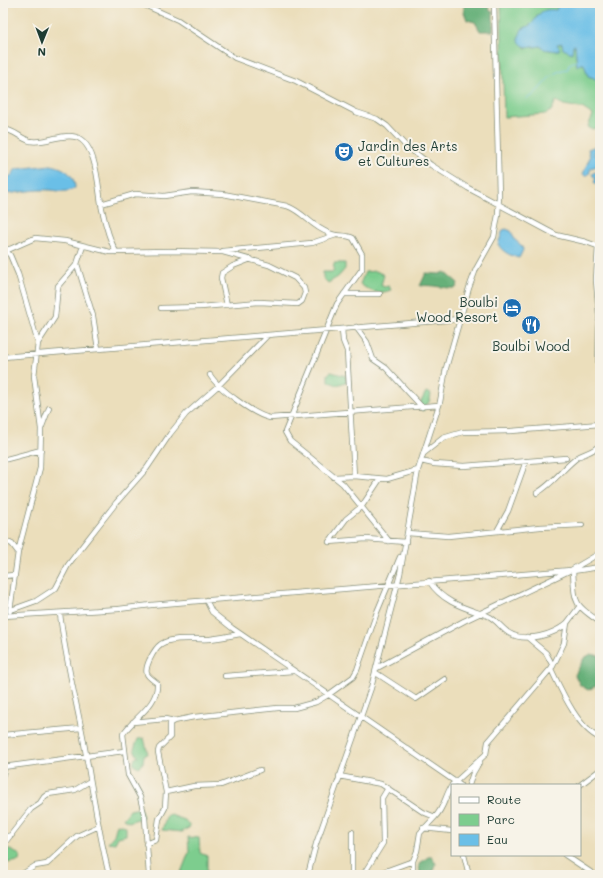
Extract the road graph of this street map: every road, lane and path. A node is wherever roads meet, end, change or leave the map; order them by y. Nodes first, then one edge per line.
1 (140, 3) edge
2 (494, 3) edge
3 (3, 129) edge
4 (101, 204) junction
5 (499, 204) junction
6 (336, 235) junction
7 (83, 246) junction
8 (599, 247) edge
9 (116, 252) junction
10 (217, 252) junction
11 (251, 259) junction
12 (77, 264) junction
13 (344, 294) junction
14 (380, 294) dead end
15 (227, 305) junction
16 (161, 308) dead end
17 (460, 319) junction
18 (356, 328) junction
19 (342, 329) junction
20 (327, 330) junction
21 (267, 336) junction
22 (38, 343) junction
23 (98, 349) junction
24 (35, 354) junction
25 (3, 357) edge
26 (210, 375) dead end
27 (600, 377) edge
28 (219, 385) junction
29 (439, 405) junction
30 (422, 407) junction
31 (49, 408) dead end
32 (349, 412) junction
33 (290, 417) junction
34 (600, 424) edge
35 (41, 429) junction
36 (600, 444) edge
37 (41, 450) junction
38 (423, 454) junction
39 (566, 458) dead end
40 (3, 460) edge
41 (421, 461) junction
42 (526, 461) junction
43 (418, 470) junction
44 (334, 476) junction
45 (354, 476) junction
46 (380, 479) junction
47 (537, 493) dead end
48 (362, 506) junction
49 (582, 525) dead end
50 (497, 531) junction
51 (406, 533) junction
52 (3, 540) edge
53 (389, 541) junction
54 (406, 542) junction
55 (18, 552) junction
56 (600, 553) edge
57 (402, 554) junction
58 (600, 567) edge
59 (572, 570) junction
60 (14, 575) junction
61 (3, 576) edge
62 (429, 581) junction
63 (398, 583) junction
64 (388, 584) junction
65 (206, 600) junction
66 (579, 607) junction
67 (11, 610) junction
68 (60, 614) junction
69 (479, 615) junction
70 (5, 616) edge
71 (600, 622) edge
72 (567, 623) junction
73 (240, 634) junction
74 (527, 637) junction
75 (552, 667) junction
76 (376, 670) junction
77 (293, 671) junction
78 (226, 676) dead end
79 (446, 679) dead end
80 (328, 695) junction
81 (361, 717) junction
82 (174, 721) junction
83 (133, 722) junction
84 (81, 728) junction
85 (3, 735) edge
86 (600, 738) edge
87 (124, 751) junction
88 (86, 757) junction
89 (481, 758) junction
90 (3, 761) edge
91 (4, 767) edge
92 (260, 770) dead end
93 (600, 770) edge
94 (3, 774) edge
95 (339, 776) junction
96 (90, 781) junction
97 (453, 784) edge
98 (469, 784) edge
99 (581, 784) edge
100 (451, 787) edge
101 (388, 788) junction
102 (166, 792) junction
103 (435, 817) junction
104 (99, 826) junction
105 (422, 828) junction
106 (451, 831) edge
107 (352, 832) dead end
108 (12, 835) junction
109 (3, 837) edge
110 (146, 844) junction
111 (3, 845) edge
112 (464, 856) edge
113 (566, 856) edge
114 (412, 861) junction
115 (21, 875) edge
116 (109, 875) edge
117 (149, 875) edge
118 (308, 875) edge
119 (352, 875) edge
120 (363, 875) edge
121 (370, 875) edge
122 (413, 875) edge
123 (469, 875) edge
124 (595, 875) edge

1 - 5 street
2 - 5 street
3 - 4 street
4 - 6 street
4 - 9 street
5 - 8 street
5 - 17 street
6 - 10 street
6 - 13 street
7 - 9 street
7 - 12 street
7 - 22 street
8 - 27 street
9 - 10 street
10 - 11 street
11 - 15 street
11 - 15 street
12 - 22 street
12 - 23 street
13 - 14 street
13 - 20 street
15 - 16 street
17 - 18 street
17 - 29 street
18 - 19 street
18 - 30 street
19 - 20 street
19 - 32 street
20 - 21 street
20 - 33 street
21 - 23 street
21 - 28 street
22 - 24 street
23 - 24 street
24 - 25 street
24 - 35 street
26 - 28 street
28 - 33 street
28 - 67 street
29 - 30 street
29 - 38 street
30 - 32 street
31 - 35 street
32 - 33 street
32 - 45 street
33 - 44 street
34 - 38 street
35 - 37 street
36 - 47 street
37 - 40 street
37 - 55 street
38 - 41 street
39 - 42 street
41 - 42 street
41 - 43 street
42 - 50 street
43 - 46 street
43 - 51 street
44 - 45 street
44 - 48 street
45 - 46 street
46 - 48 street
48 - 53 street
48 - 53 street
49 - 50 street
50 - 51 street
51 - 54 street
52 - 55 street
53 - 54 street
54 - 57 street
55 - 60 street
56 - 59 street
57 - 63 street
57 - 64 street
58 - 59 street
59 - 62 street
59 - 66 street
59 - 69 street
60 - 61 street
60 - 67 street
62 - 63 street
62 - 69 street
63 - 64 street
63 - 76 street
64 - 65 street
64 - 80 street
65 - 68 street
65 - 73 street
66 - 71 street
66 - 72 street
67 - 70 street
68 - 70 street
68 - 84 street
69 - 74 street
69 - 76 street
72 - 74 street
72 - 75 street
73 - 77 street
73 - 83 street
74 - 75 street
75 - 86 street
75 - 89 street
76 - 79 street
76 - 81 street
77 - 78 street
77 - 80 street
80 - 81 street
80 - 82 street
81 - 95 street
81 - 97 street
82 - 83 street
82 - 102 street
83 - 87 street
84 - 85 street
84 - 88 street
87 - 88 street
87 - 110 street
88 - 91 street
88 - 96 street
89 - 97 street
89 - 98 street
90 - 91 street
91 - 94 street
92 - 102 street
93 - 99 street
95 - 101 street
95 - 118 street
96 - 104 street
96 - 108 street
100 - 103 street
101 - 103 street
101 - 120 street
102 - 110 street
103 - 105 street
104 - 115 street
104 - 116 street
105 - 106 street
105 - 114 street
107 - 119 street
108 - 109 street
108 - 111 street
110 - 117 street
112 - 123 street
113 - 124 street
114 - 121 street
114 - 122 street

